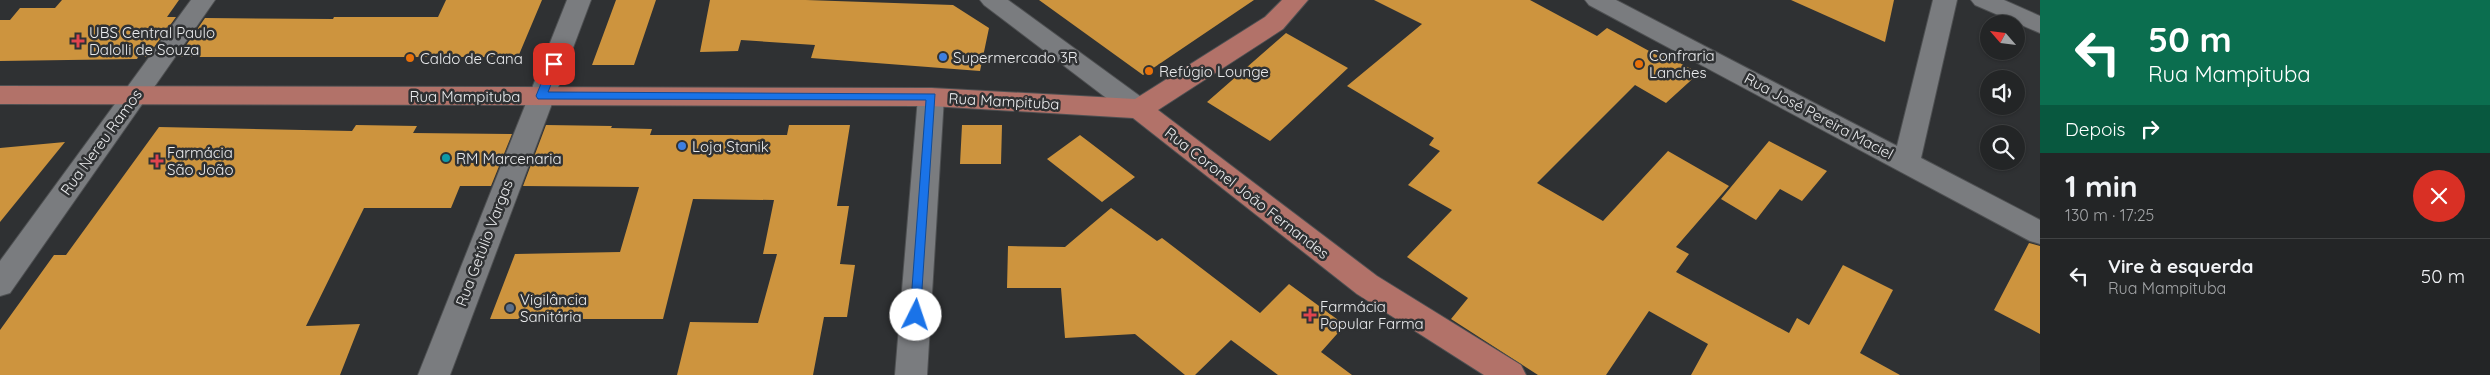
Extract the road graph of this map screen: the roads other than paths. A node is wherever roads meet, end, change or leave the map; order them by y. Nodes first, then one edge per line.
1 (203, 0) edge
2 (579, 0) edge
3 (992, 0) edge
4 (1296, 0) edge
5 (1597, 0) edge
6 (1945, 0) edge
7 (1983, 0) edge
8 (2040, 25) edge
9 (0, 95) edge
10 (134, 95) junction
11 (542, 96) junction
12 (931, 97) junction
13 (1139, 109) junction
14 (1907, 162) junction
15 (2040, 232) edge
16 (0, 284) edge
17 (434, 375) edge
18 (912, 375) edge
19 (1510, 375) edge

1 - 10 street, Rua Nereu Ramos
2 - 11 street, Rua Getúlio Vargas
3 - 13 street, Rua Coronel João Fernandes
4 - 13 main road
5 - 14 street, Rua José Pereira Maciel
6 - 14 street
7 - 8 street
9 - 10 main road, Rua Mampituba
10 - 11 main road, Rua Mampituba
10 - 16 street, Rua Nereu Ramos
11 - 12 main road, Rua Mampituba
11 - 17 street, Rua Getúlio Vargas
12 - 13 main road, Rua Mampituba
12 - 18 street
13 - 19 main road, Rua Coronel João Fernandes
14 - 15 street, Rua José Pereira Maciel

